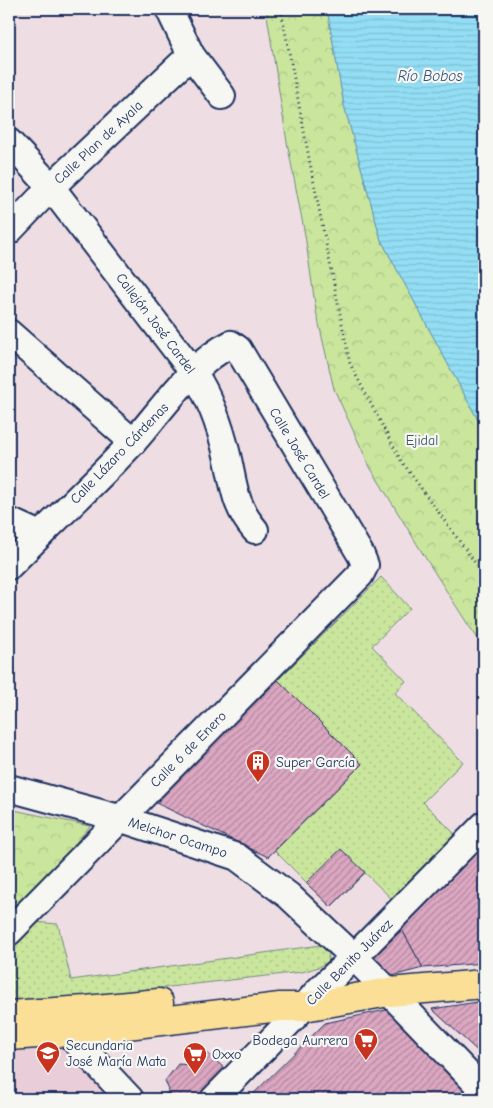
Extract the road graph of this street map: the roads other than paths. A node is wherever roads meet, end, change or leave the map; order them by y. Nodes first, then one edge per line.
1 (169, 9) edge
2 (191, 55) junction
3 (222, 96) dead end
4 (9, 142) edge
5 (51, 187) junction
6 (9, 231) edge
7 (9, 332) edge
8 (231, 344) joint
9 (194, 373) junction
10 (133, 442) junction
11 (9, 521) edge
12 (255, 530) dead end
13 (40, 535) junction
14 (365, 565) joint
15 (9, 566) edge
16 (9, 788) edge
17 (119, 818) junction
18 (484, 825) edge
19 (9, 932) edge
20 (354, 957) junction
21 (484, 984) edge
22 (389, 992) junction
23 (319, 1000) junction
24 (9, 1015) edge
25 (60, 1022) junction
26 (9, 1036) edge
27 (484, 1091) edge
28 (130, 1099) edge
29 (214, 1099) edge

1 - 2 street
2 - 3 street
2 - 5 street, Calle Plan de Ayala
4 - 5 street, Callejón José Cardel
5 - 6 street, Calle Plan de Ayala
5 - 9 street, Callejón José Cardel
7 - 10 street
8 - 9 street, Calle Lázaro Cárdenas
8 - 14 street, Calle José Cardel
9 - 10 street, Calle Lázaro Cárdenas
9 - 12 street, Callejón José Cardel
10 - 13 street, Calle Lázaro Cárdenas
11 - 13 street
13 - 15 street, Calle Lázaro Cárdenas
14 - 17 street, Calle 6 de Enero
16 - 17 street, Melchor Ocampo
17 - 19 street, Calle 6 de Enero
17 - 20 street, Melchor Ocampo
18 - 20 street, Calle Benito Juárez
20 - 22 street, Melchor Ocampo
20 - 23 street, Calle Benito Juárez
21 - 22 main road
22 - 23 main road
22 - 27 street, Melchor Ocampo
23 - 25 main road
23 - 29 street, Calle Benito Juárez
24 - 25 main road
25 - 26 main road
25 - 28 street

